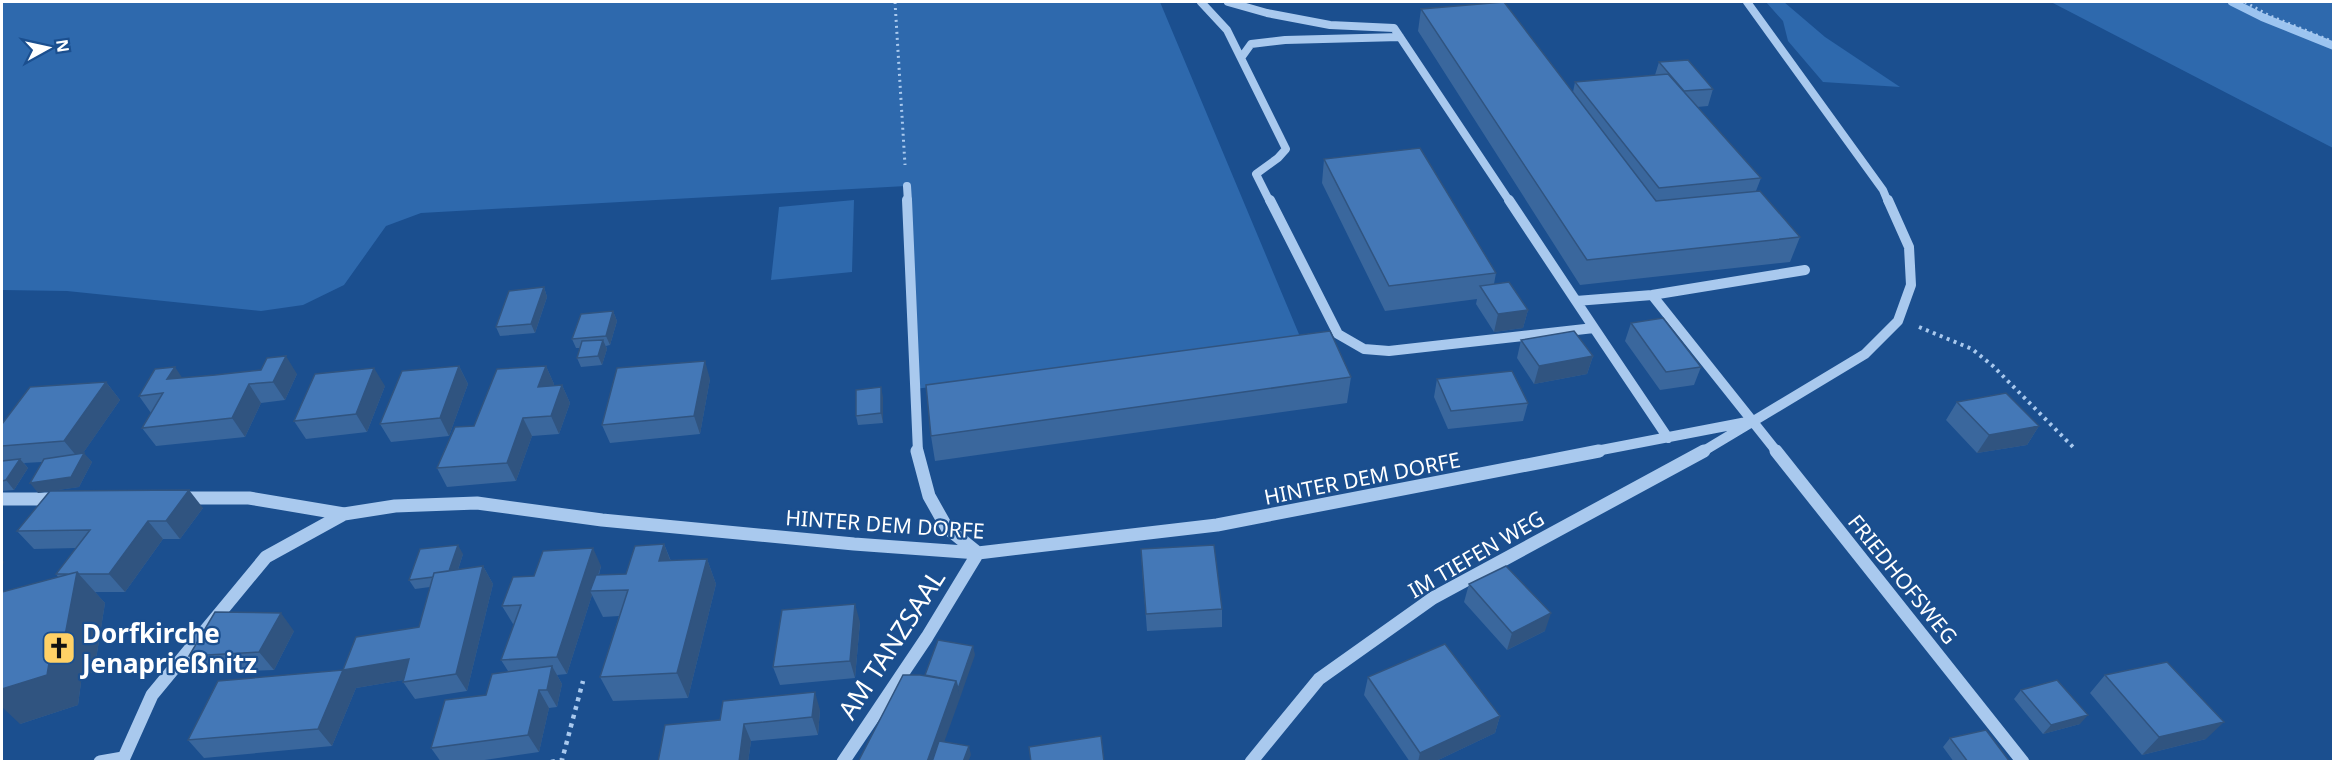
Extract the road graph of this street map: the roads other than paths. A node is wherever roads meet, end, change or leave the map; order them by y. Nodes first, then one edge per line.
1 (1201, 2) edge
2 (1228, 2) edge
3 (1747, 2) edge
4 (1400, 37) junction
5 (1241, 58) junction
6 (907, 186) road end
7 (1805, 270) dead end
8 (1652, 296) junction
9 (1576, 301) junction
10 (1594, 328) junction
11 (1752, 422) junction
12 (1668, 438) junction
13 (66, 498) edge
14 (169, 498) edge
15 (4, 501) edge
16 (344, 514) junction
17 (978, 553) junction
18 (123, 760) edge
19 (100, 762) edge
20 (843, 762) edge
21 (1251, 762) edge
22 (2023, 762) edge

1 - 5 street
2 - 4 street
3 - 11 street, IM TIEFEN WEG
4 - 5 street
4 - 9 street
5 - 10 street
6 - 17 street
7 - 8 street
8 - 9 street
8 - 11 street, FRIEDHOFSWEG
9 - 10 street
10 - 12 street
11 - 12 street, HINTER DEM DORFE
11 - 21 street, IM TIEFEN WEG
11 - 22 street, FRIEDHOFSWEG
12 - 17 street, HINTER DEM DORFE
13 - 15 street
14 - 16 street, HINTER DEM DORFE
16 - 17 street, HINTER DEM DORFE
16 - 18 street
17 - 20 street, AM TANZSAAL
18 - 19 street

